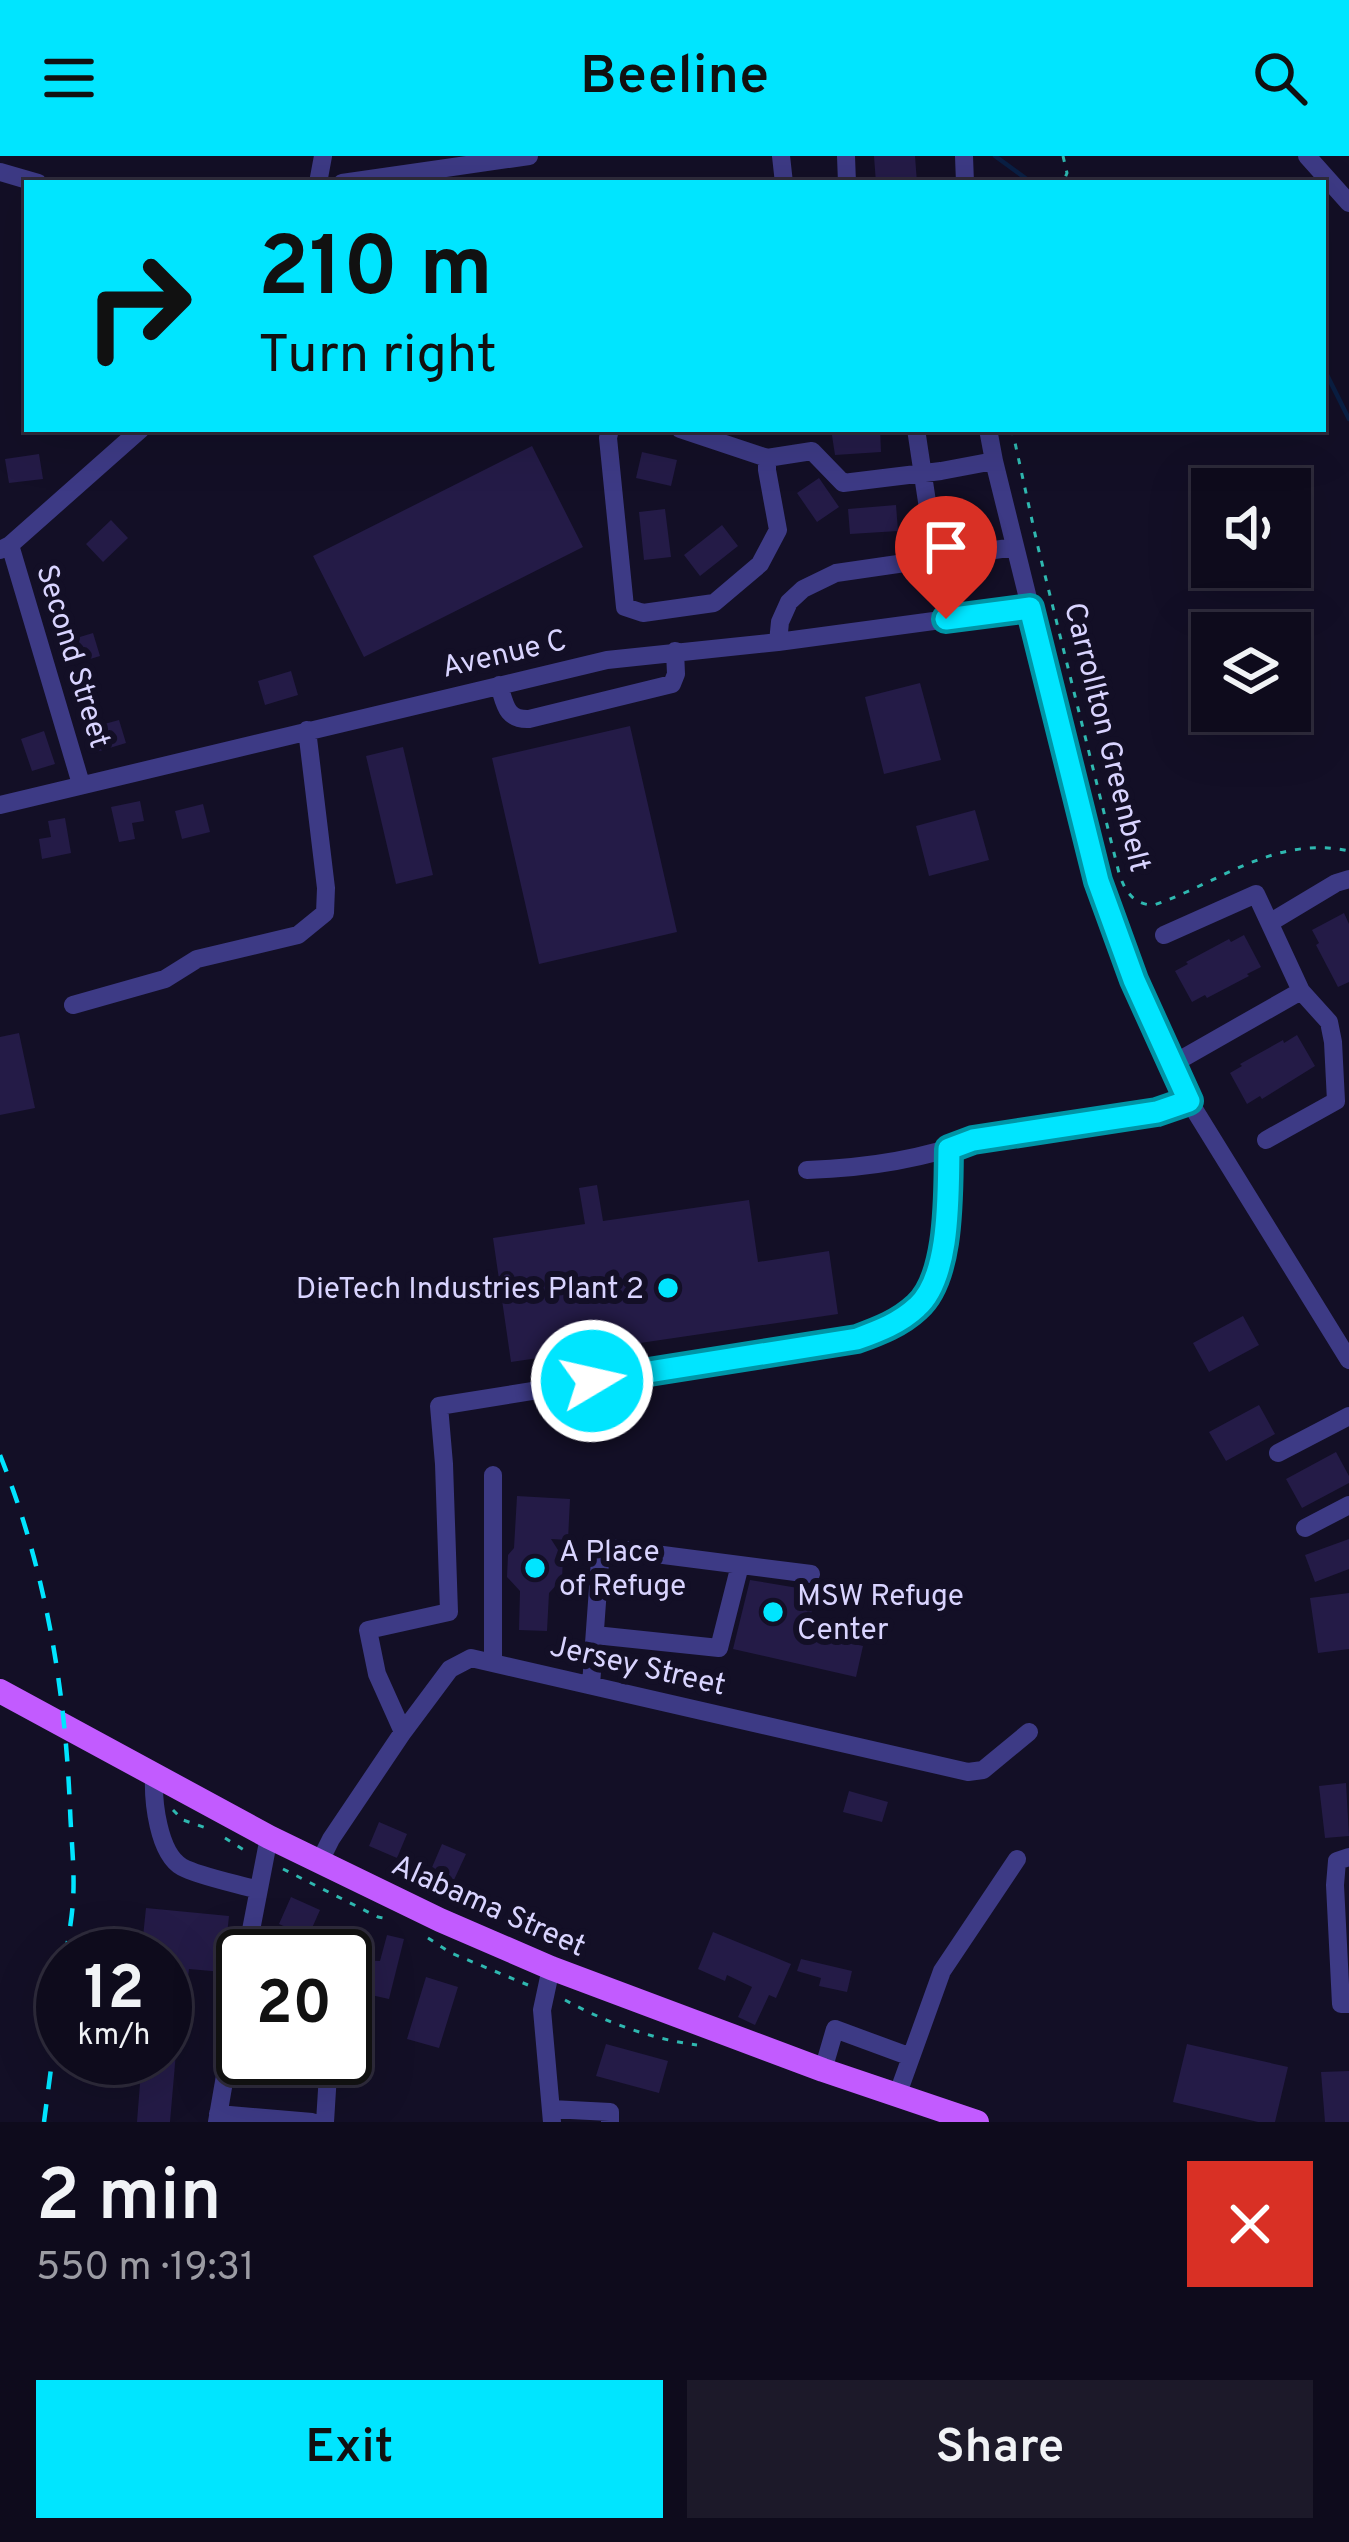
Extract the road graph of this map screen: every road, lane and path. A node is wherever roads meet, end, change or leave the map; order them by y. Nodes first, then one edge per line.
1 (530, 156) edge
2 (1307, 156) edge
3 (424, 177) edge
4 (383, 180) edge
5 (1349, 203) edge
6 (138, 432) edge
7 (609, 432) edge
8 (689, 432) edge
9 (916, 432) edge
10 (989, 432) edge
11 (1013, 432) edge
12 (767, 458) junction
13 (994, 461) junction
14 (922, 473) junction
15 (932, 528) dead end
16 (5, 548) edge
17 (1015, 548) junction
18 (1030, 608) junction
19 (778, 642) junction
20 (675, 652) junction
21 (499, 685) junction
22 (307, 730) junction
23 (81, 784) junction
24 (0, 805) edge
25 (1349, 851) edge
26 (1349, 879) edge
27 (1271, 922) junction
28 (1164, 935) dead end
29 (1301, 991) junction
30 (73, 1005) dead end
31 (1339, 1019) edge
32 (1171, 1065) junction
33 (1189, 1101) junction
34 (1266, 1140) dead end
35 (949, 1149) junction
36 (807, 1170) dead end
37 (1349, 1360) edge
38 (1349, 1416) edge
39 (1278, 1453) dead end
40 (493, 1475) dead end
41 (1349, 1505) edge
42 (1304, 1528) dead end
43 (740, 1565) junction
44 (812, 1574) dead end
45 (595, 1635) junction
46 (493, 1663) junction
47 (592, 1685) junction
48 (0, 1691) edge
49 (403, 1732) junction
50 (1029, 1732) dead end
51 (154, 1776) junction
52 (269, 1837) junction
53 (1017, 1859) dead end
54 (1343, 1859) edge
55 (320, 1861) junction
56 (258, 1890) junction
57 (251, 1929) edge
58 (551, 1968) junction
59 (1344, 1968) edge
60 (1349, 2004) edge
61 (911, 2057) junction
62 (823, 2070) junction
63 (223, 2085) edge
64 (327, 2085) edge
65 (897, 2096) junction
66 (551, 2116) edge
67 (217, 2118) edge
68 (312, 2122) edge
69 (325, 2122) edge
70 (610, 2122) edge
71 (977, 2122) edge

1 - 3 street
2 - 5 street
3 - 4 street
6 - 16 street
7 - 12 street
8 - 12 street
9 - 14 street
10 - 13 street
11 - 25 path, Carrollton Greenbelt
12 - 14 street
13 - 14 street
13 - 17 street
14 - 15 street
16 - 23 street, Second Street
17 - 18 street
17 - 19 street
18 - 19 street, Avenue C
18 - 32 street
19 - 20 street, Avenue C
20 - 21 street, Avenue C
20 - 21 street
21 - 22 street, Avenue C
22 - 23 street, Avenue C
22 - 30 street
23 - 24 street, Avenue C
26 - 27 street
27 - 28 street
27 - 29 street
29 - 31 street
29 - 32 street
31 - 34 street
32 - 33 street
33 - 35 street
33 - 37 street
35 - 36 street
35 - 49 street
38 - 39 street
40 - 46 street
41 - 42 street
43 - 44 street
43 - 45 street
43 - 45 street
45 - 47 street
46 - 47 street, Jersey Street
46 - 49 street
47 - 50 street, Jersey Street
48 - 51 main road, Alabama Street
49 - 55 street
51 - 52 main road, Alabama Street
51 - 56 street
52 - 55 main road, Alabama Street
52 - 56 street
53 - 61 street
54 - 59 street
55 - 58 main road, Alabama Street
56 - 57 street
58 - 62 main road, Alabama Street
58 - 66 street
59 - 60 street
61 - 62 street
61 - 65 street
62 - 65 main road, Alabama Street
63 - 67 street
64 - 69 street
65 - 71 main road, Alabama Street
66 - 70 street
67 - 68 street

